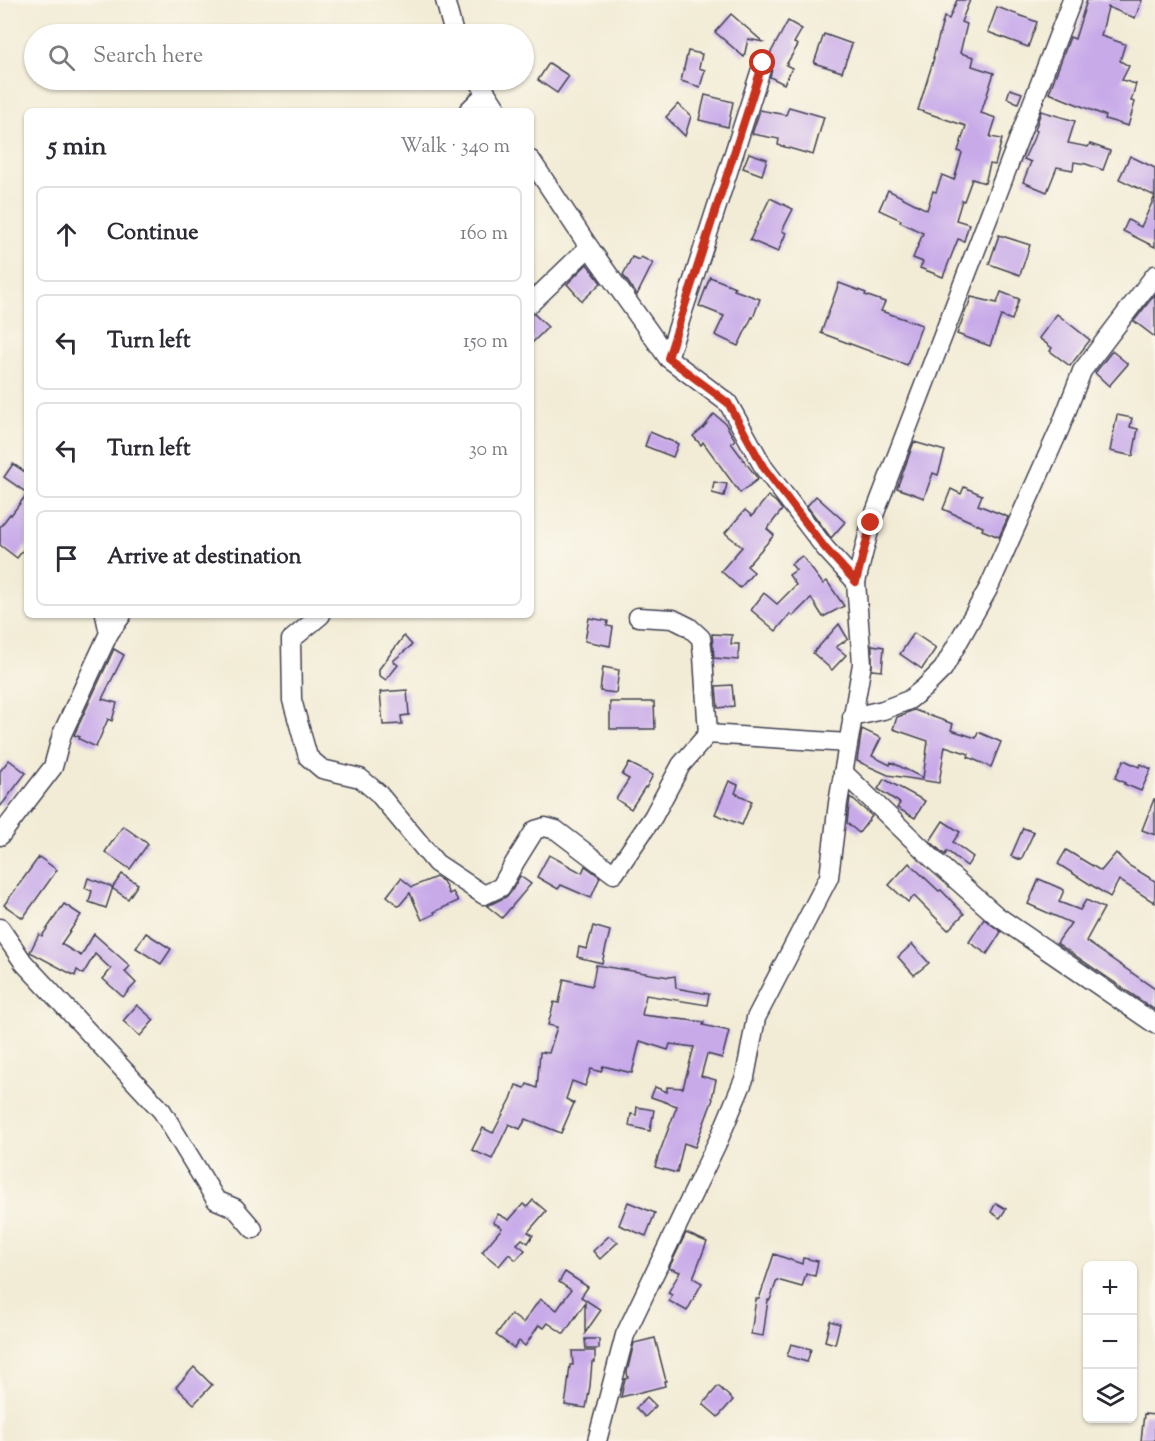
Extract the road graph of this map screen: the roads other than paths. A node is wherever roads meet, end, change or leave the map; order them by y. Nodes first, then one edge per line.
1 (444, 0) edge
2 (1072, 0) edge
3 (451, 24) edge
4 (763, 63) dead end
5 (480, 90) edge
6 (485, 90) edge
7 (470, 108) edge
8 (496, 108) edge
9 (534, 164) edge
10 (589, 247) junction
11 (1155, 275) edge
12 (534, 300) edge
13 (668, 358) junction
14 (856, 582) junction
15 (638, 617) dead end
16 (317, 618) edge
17 (107, 624) edge
18 (852, 717) junction
19 (708, 734) junction
20 (848, 743) junction
21 (843, 772) junction
22 (0, 836) edge
23 (0, 928) edge
24 (1155, 1024) edge
25 (253, 1229) dead end
26 (597, 1441) edge

1 - 3 street
2 - 14 street
4 - 13 street
5 - 7 street
6 - 8 street
9 - 10 street
10 - 12 street
10 - 13 street
11 - 18 street
13 - 14 street
14 - 18 street
15 - 19 street
16 - 19 street
17 - 22 street
18 - 20 street
19 - 20 street
20 - 21 street
21 - 24 street
21 - 26 street
23 - 25 street

